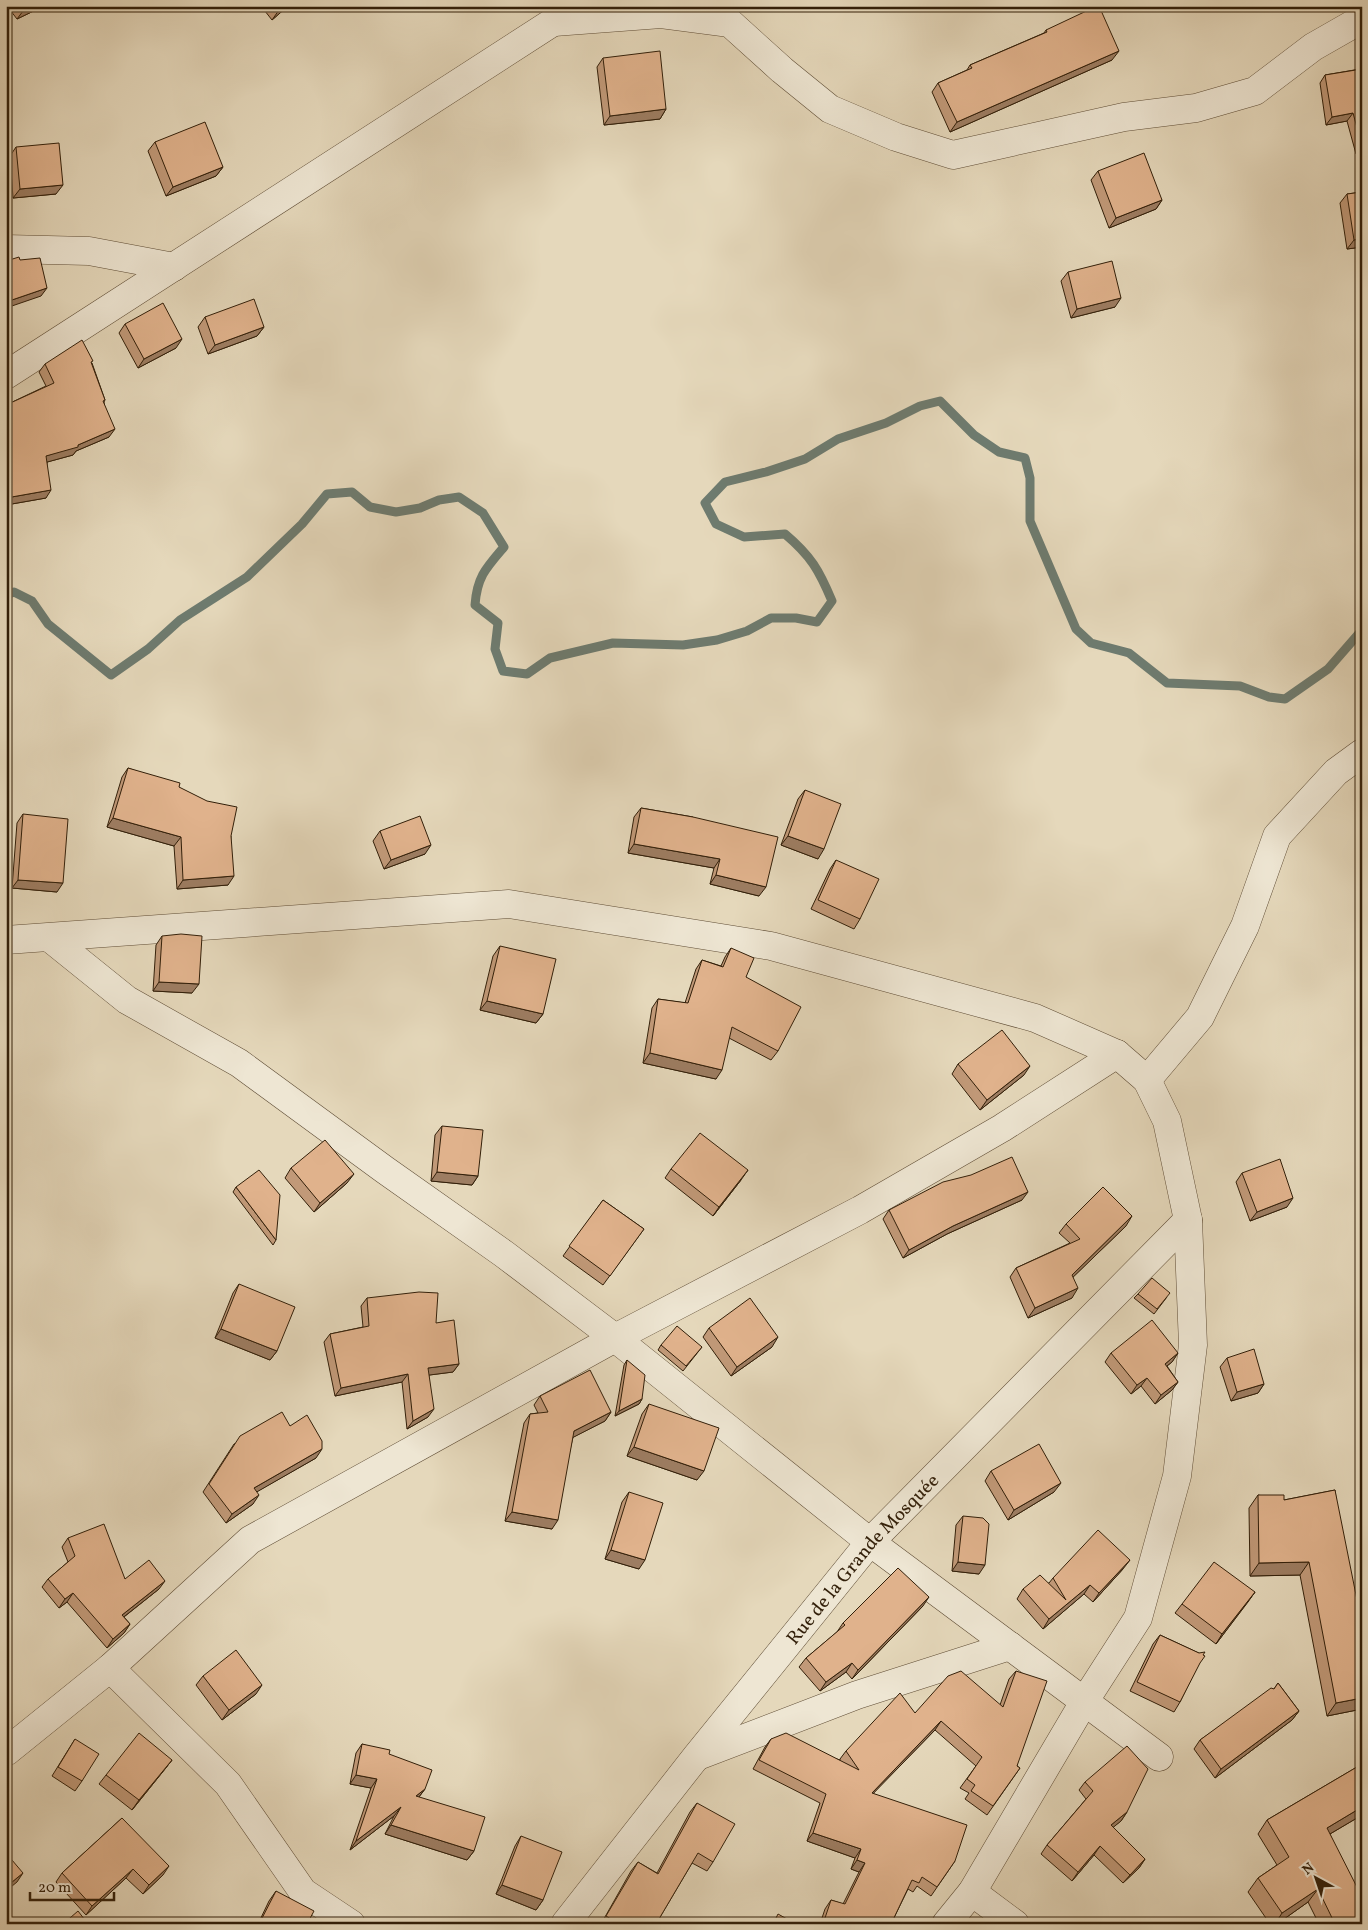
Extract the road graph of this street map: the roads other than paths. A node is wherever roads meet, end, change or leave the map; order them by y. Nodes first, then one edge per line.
1 (577, 6) edge
2 (1362, 19) edge
3 (554, 22) junction
4 (6, 249) edge
5 (174, 267) junction
6 (6, 375) edge
7 (1362, 753) edge
8 (50, 938) junction
9 (6, 940) edge
10 (1117, 1054) junction
11 (1147, 1080) junction
12 (1188, 1220) junction
13 (615, 1338) junction
14 (870, 1542) junction
15 (1010, 1646) junction
16 (110, 1668) junction
17 (1084, 1702) junction
18 (6, 1752) edge
19 (696, 1757) junction
20 (1159, 1757) dead end
21 (972, 1892) junction
22 (351, 1924) edge
23 (565, 1924) edge
24 (946, 1924) edge
25 (1015, 1924) edge

1 - 3 street
2 - 3 street
3 - 5 street
4 - 5 street
5 - 6 street
7 - 11 street
8 - 9 street
8 - 10 street
8 - 13 street
10 - 11 street
10 - 13 street
11 - 12 street
12 - 14 street, Rue de la Grande Mosquée
12 - 17 street
13 - 14 street
13 - 16 street
14 - 15 street
14 - 19 street, Rue de la Grande Mosquée
15 - 17 street
15 - 19 street
16 - 18 street
16 - 22 street
17 - 20 street
17 - 21 street
19 - 23 street, Rue de la Grande Mosquée
21 - 24 street
21 - 25 street

